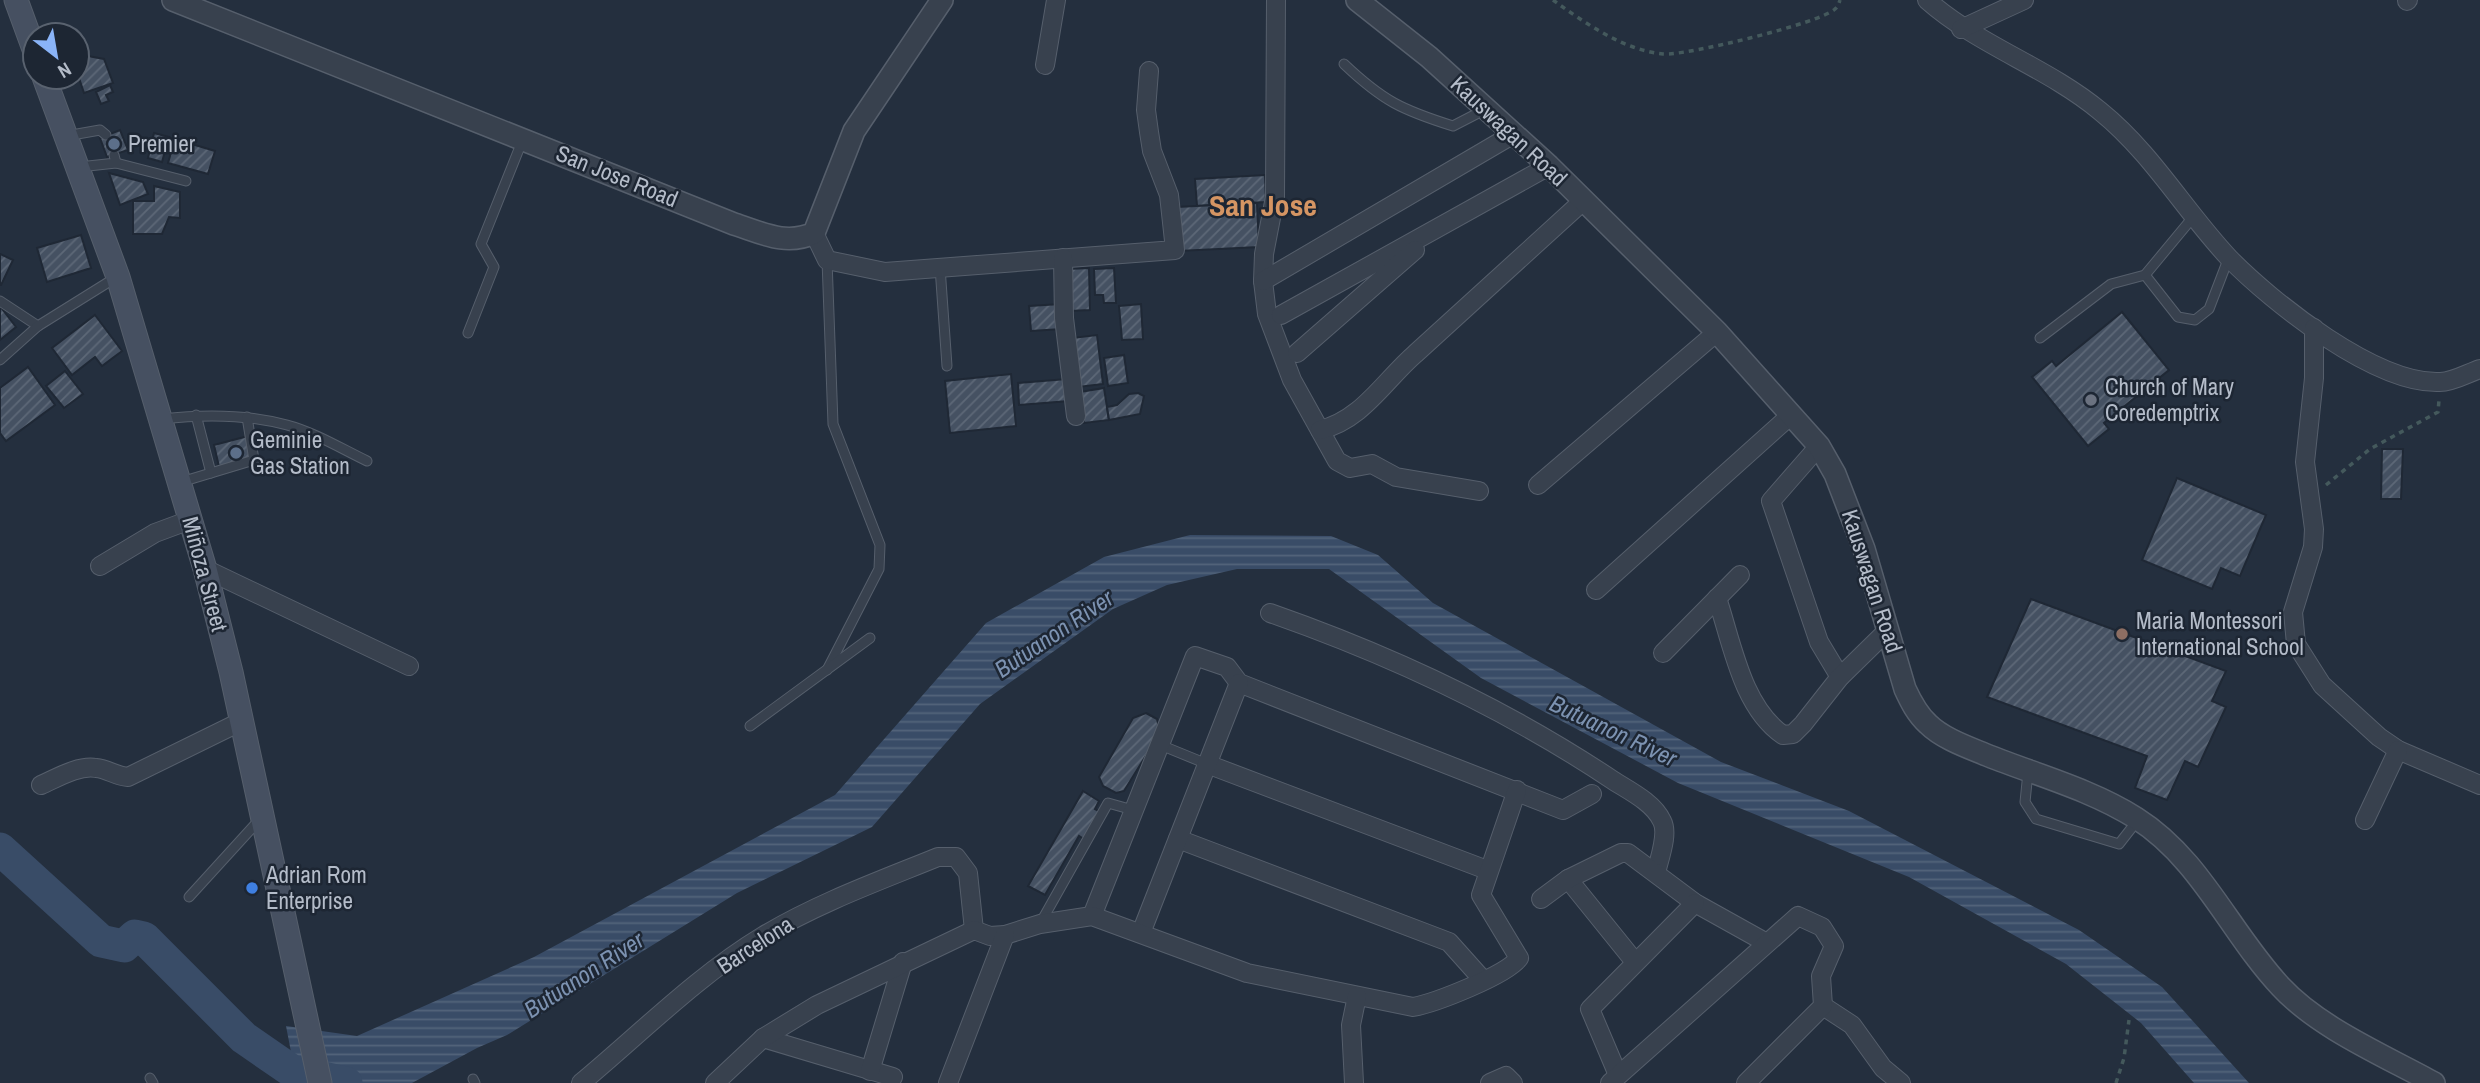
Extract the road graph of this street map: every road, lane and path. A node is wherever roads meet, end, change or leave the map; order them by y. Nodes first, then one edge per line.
1 (16, 0) edge
2 (173, 0) edge
3 (942, 0) edge
4 (1056, 0) edge
5 (1276, 0) edge
6 (1357, 0) edge
7 (1553, 0) edge
8 (1840, 0) edge
9 (1927, 0) edge
10 (2024, 0) edge
11 (24, 21) edge
12 (1961, 29) junction
13 (1344, 64) dead end
14 (1045, 65) dead end
15 (1149, 71) dead end
16 (49, 91) edge
17 (1485, 110) junction
18 (106, 135) dead end
19 (1512, 135) junction
20 (66, 136) junction
21 (524, 138) junction
22 (1549, 166) junction
23 (77, 167) junction
24 (186, 181) dead end
25 (1583, 201) junction
26 (2194, 216) junction
27 (1441, 227) junction
28 (814, 233) junction
29 (2229, 257) junction
30 (1063, 258) junction
31 (827, 260) junction
32 (940, 267) junction
33 (2145, 275) junction
34 (118, 276) junction
35 (1263, 281) junction
36 (1313, 297) junction
37 (0, 301) edge
38 (1280, 315) dead end
39 (38, 326) junction
40 (1327, 326) junction
41 (2314, 328) junction
42 (1717, 332) junction
43 (468, 333) dead end
44 (2040, 338) dead end
45 (1297, 353) dead end
46 (0, 359) edge
47 (947, 366) dead end
48 (2480, 369) edge
49 (2441, 383) junction
50 (197, 415) junction
51 (1791, 415) junction
52 (1076, 416) dead end
53 (247, 417) junction
54 (160, 419) junction
55 (1320, 430) junction
56 (1819, 446) junction
57 (367, 461) dead end
58 (211, 473) junction
59 (179, 482) junction
60 (1538, 485) dead end
61 (1479, 491) dead end
62 (2308, 500) junction
63 (190, 520) junction
64 (100, 566) dead end
65 (205, 569) junction
66 (1740, 575) dead end
67 (1596, 590) dead end
68 (1717, 598) junction
69 (1270, 612) dead end
70 (1888, 630) junction
71 (870, 638) dead end
72 (1663, 653) dead end
73 (409, 666) dead end
74 (827, 670) junction
75 (1840, 677) junction
76 (1238, 683) junction
77 (242, 721) junction
78 (750, 726) dead end
79 (1158, 744) junction
80 (2398, 750) junction
81 (1207, 764) junction
82 (2028, 772) junction
83 (41, 785) dead end
84 (2480, 785) edge
85 (1517, 790) junction
86 (1592, 794) dead end
87 (1133, 810) junction
88 (262, 817) junction
89 (2138, 819) junction
90 (2365, 820) dead end
91 (1178, 839) junction
92 (1487, 870) junction
93 (1656, 873) junction
94 (1568, 879) junction
95 (189, 897) dead end
96 (1541, 899) dead end
97 (1695, 903) junction
98 (1092, 916) junction
99 (1040, 924) junction
100 (974, 930) junction
101 (1141, 933) junction
102 (1005, 935) junction
103 (1765, 942) junction
104 (903, 962) junction
105 (1635, 962) junction
106 (1483, 980) junction
107 (1357, 996) junction
108 (1823, 1006) junction
109 (2129, 1020) dead end
110 (763, 1038) junction
111 (870, 1071) junction
112 (893, 1077) dead end
113 (1614, 1079) edge
114 (320, 1083) edge
115 (581, 1083) edge
116 (715, 1083) edge
117 (948, 1083) edge
118 (1354, 1083) edge
119 (1490, 1083) edge
120 (1513, 1083) edge
121 (1746, 1083) edge
122 (1901, 1083) edge
123 (2116, 1083) edge
124 (2434, 1083) edge

1 - 11 main road
2 - 21 street, San Jose Road
3 - 28 street
4 - 14 street
5 - 35 street
6 - 17 street, Kauswagan Road
7 - 8 path
9 - 12 street
10 - 12 street
12 - 26 street
13 - 17 lane
15 - 30 street
16 - 20 main road, Miñoza Street
17 - 19 street, Kauswagan Road
18 - 20 lane
19 - 22 street, Kauswagan Road
19 - 35 street
20 - 23 main road, Miñoza Street
21 - 28 street, San Jose Road
21 - 43 lane
22 - 25 street, Kauswagan Road
22 - 27 street
23 - 24 lane
23 - 34 main road, Miñoza Street
25 - 42 street, Kauswagan Road
25 - 55 street
26 - 29 street
26 - 33 lane
27 - 36 street
27 - 40 street
28 - 31 street
29 - 33 lane
29 - 41 street
30 - 32 street
30 - 52 street
31 - 32 street
31 - 74 lane
32 - 47 lane
33 - 44 lane
34 - 39 lane
34 - 54 main road, Miñoza Street
35 - 55 street
36 - 38 street
36 - 40 street
37 - 39 lane
39 - 46 lane
40 - 45 street
41 - 49 street
41 - 62 street
42 - 51 street, Kauswagan Road
42 - 60 street
48 - 49 street
49 - 62 path
50 - 53 lane
50 - 54 lane
50 - 58 lane
51 - 56 street, Kauswagan Road
51 - 67 street
53 - 57 lane
53 - 58 lane
54 - 59 main road, Miñoza Street
55 - 61 street
56 - 70 street, Kauswagan Road
56 - 75 street
58 - 59 lane
59 - 63 main road, Miñoza Street
62 - 80 street
63 - 64 street
63 - 65 main road, Miñoza Street
65 - 73 street
65 - 77 main road, Miñoza Street
66 - 68 street
68 - 72 street
68 - 75 street
69 - 93 street
70 - 75 street
70 - 82 street, Kauswagan Road
71 - 74 lane
74 - 78 lane
76 - 79 street
76 - 81 street
76 - 85 street
77 - 83 street
77 - 88 main road, Miñoza Street
79 - 81 lane
79 - 87 street
80 - 84 street
80 - 90 street
81 - 91 street
81 - 92 street
82 - 89 street, Kauswagan Road
82 - 89 lane
85 - 86 street
85 - 92 street
87 - 98 street
87 - 99 lane
88 - 95 lane
88 - 114 main road, Miñoza Street
89 - 124 street, Kauswagan Road
91 - 101 street
91 - 106 street
92 - 106 street
93 - 94 street
93 - 97 street
94 - 96 street
94 - 105 street
97 - 103 street
97 - 105 street
98 - 99 street
98 - 101 street
99 - 102 street
100 - 102 street
100 - 104 street
100 - 115 street, Barcelona
101 - 107 street
102 - 117 street
103 - 108 street
103 - 113 street
104 - 110 street
104 - 111 street
105 - 113 street
106 - 107 street
107 - 118 street
108 - 121 street
108 - 122 street
109 - 123 path
110 - 111 street
110 - 116 street
111 - 112 street
119 - 120 street

